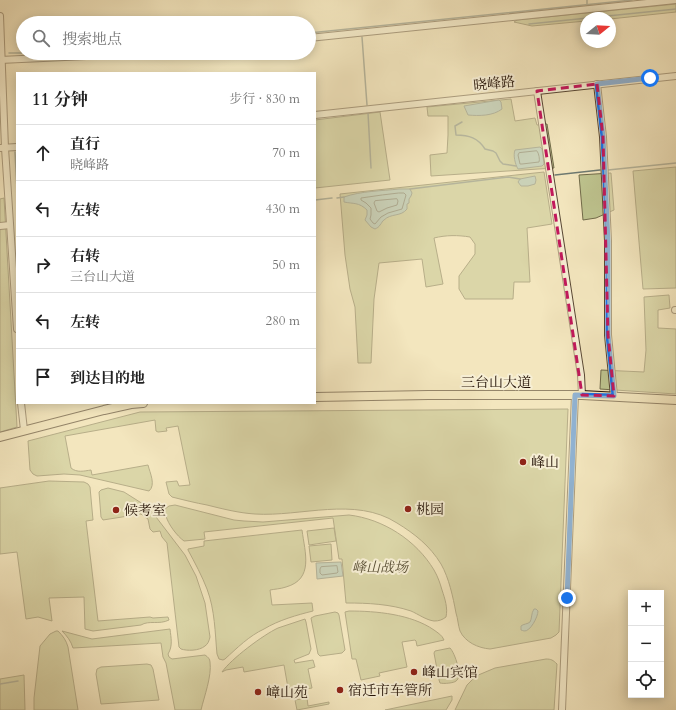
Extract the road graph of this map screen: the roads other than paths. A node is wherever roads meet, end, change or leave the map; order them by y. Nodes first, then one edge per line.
1 (676, 0) edge
2 (0, 16) edge
3 (316, 37) edge
4 (16, 59) edge
5 (1, 60) edge
6 (676, 76) edge
7 (597, 84) junction
8 (537, 91) junction
9 (316, 115) edge
10 (16, 147) edge
11 (3, 148) edge
12 (10, 225) junction
13 (0, 226) edge
14 (16, 314) edge
15 (578, 395) junction
16 (614, 396) junction
17 (316, 397) edge
18 (676, 400) edge
19 (21, 404) edge
20 (131, 404) edge
21 (24, 430) junction
22 (0, 437) edge
23 (562, 710) edge

1 - 3 street
2 - 5 street
4 - 5 street
5 - 11 street
6 - 7 street, 晓峰路
7 - 8 street, 晓峰路
7 - 16 street
8 - 9 street, 晓峰路
8 - 15 street
10 - 11 street
11 - 12 street
12 - 13 street
12 - 14 street
15 - 16 main road, 三台山大道
15 - 17 main road, 三台山大道
15 - 23 street
16 - 18 main road, 三台山大道
19 - 21 street
20 - 21 main road
21 - 22 main road

